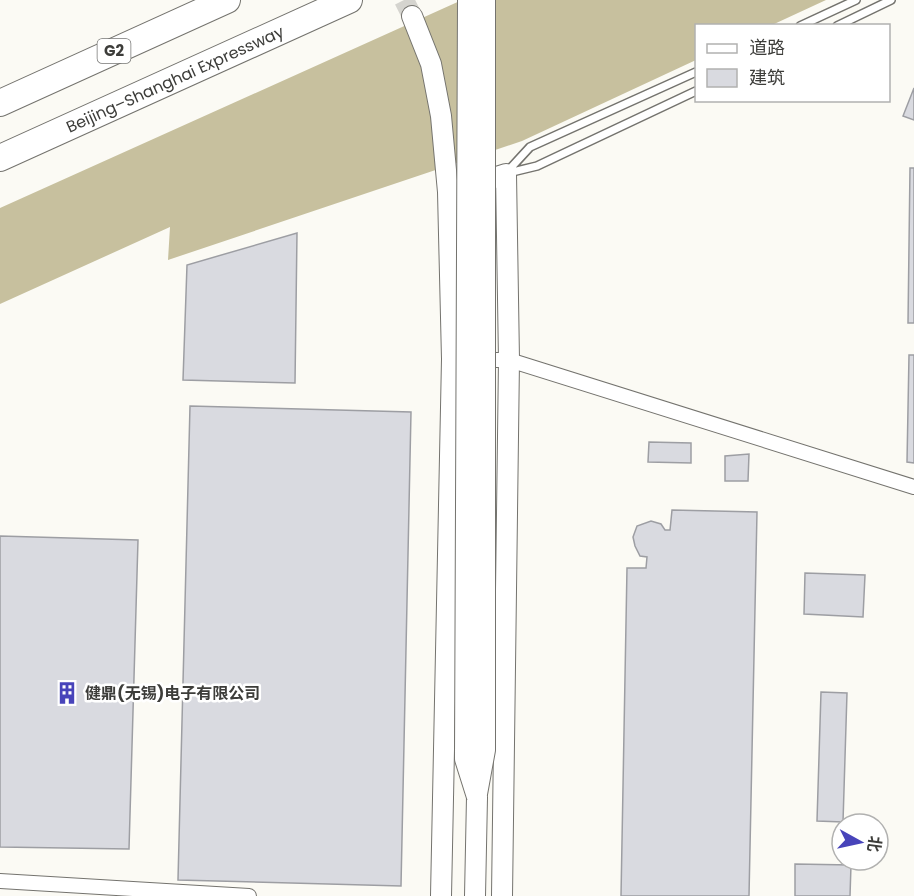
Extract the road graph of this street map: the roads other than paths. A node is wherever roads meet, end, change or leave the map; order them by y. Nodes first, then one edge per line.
1 (227, 0) edge
2 (349, 0) edge
3 (468, 0) edge
4 (485, 0) edge
5 (856, 0) edge
6 (891, 0) edge
7 (412, 16) tunnel mouth
8 (804, 24) edge
9 (841, 24) edge
10 (695, 72) edge
11 (695, 91) edge
12 (0, 102) edge
13 (0, 158) edge
14 (506, 174) junction
15 (448, 192) junction
16 (452, 359) junction
17 (509, 360) junction
18 (914, 488) edge
19 (477, 797) junction
20 (0, 881) edge
21 (249, 896) edge
22 (441, 896) edge
23 (475, 896) edge
24 (502, 896) edge

1 - 12 highway, G2
2 - 13 highway, Beijing–Shanghai Expressway
3 - 19 main road, bridge
4 - 19 main road, bridge
5 - 8 lane
6 - 9 lane
7 - 15 main road
10 - 14 lane
11 - 14 lane
14 - 15 main road
14 - 17 main road
15 - 16 main road
16 - 17 street
16 - 22 main road
17 - 18 street
17 - 24 main road
19 - 23 main road
20 - 21 street

